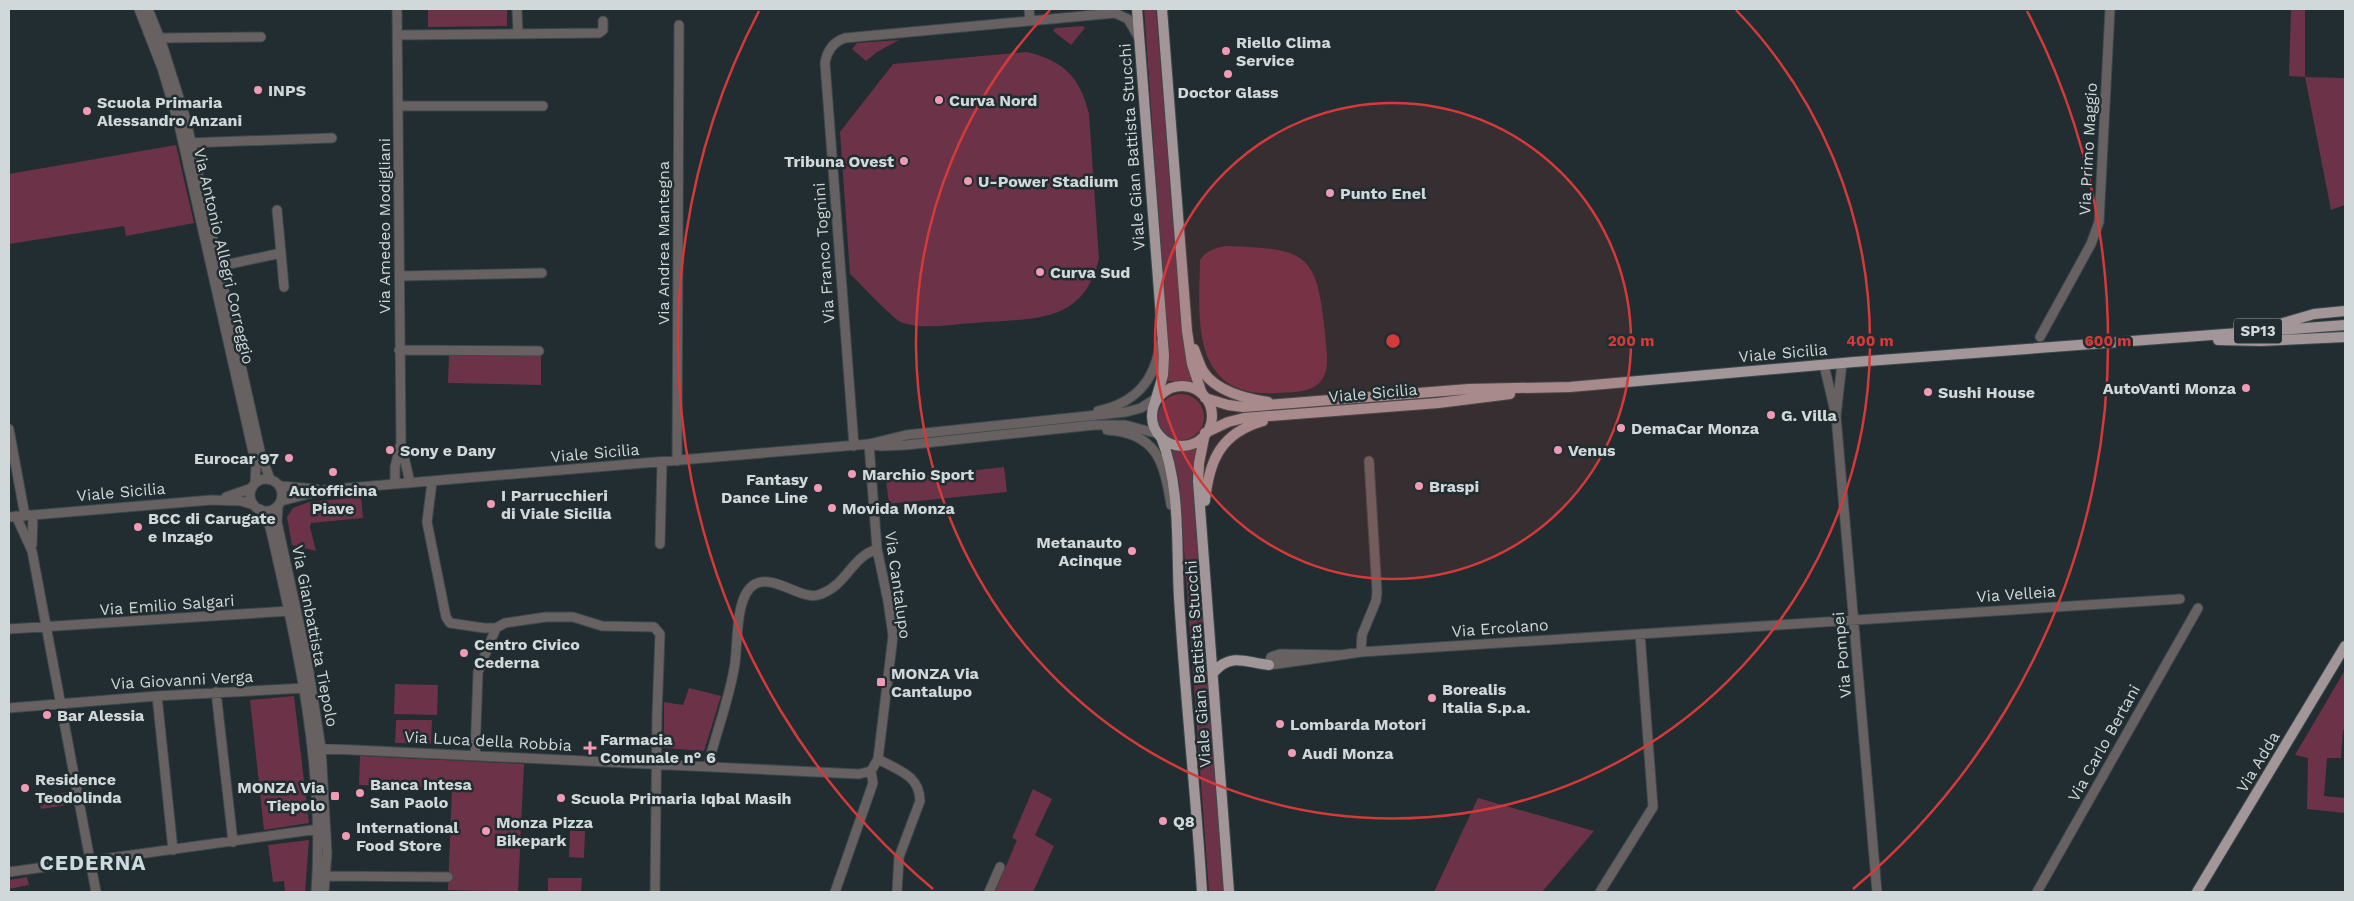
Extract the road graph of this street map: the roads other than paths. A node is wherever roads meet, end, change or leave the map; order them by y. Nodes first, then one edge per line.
1 (139, 9) edge
2 (148, 9) edge
3 (397, 9) edge
4 (517, 9) edge
5 (1029, 9) edge
6 (1137, 9) edge
7 (1162, 9) edge
8 (2110, 9) edge
9 (1118, 11) edge
10 (1030, 20) junction
11 (603, 21) dead end
12 (680, 25) dead end
13 (518, 34) junction
14 (398, 35) junction
15 (261, 37) dead end
16 (160, 38) junction
17 (1139, 38) junction
18 (398, 106) junction
19 (543, 106) dead end
20 (332, 138) dead end
21 (185, 143) junction
22 (277, 210) dead end
23 (281, 253) junction
24 (220, 266) junction
25 (542, 273) dead end
26 (400, 276) junction
27 (284, 287) dead end
28 (2331, 311) junction
29 (2345, 311) edge
30 (2345, 325) edge
31 (2318, 327) junction
32 (1162, 331) junction
33 (1188, 331) junction
34 (2260, 331) junction
35 (2040, 337) dead end
36 (2172, 338) junction
37 (2336, 338) edge
38 (400, 350) junction
39 (539, 351) dead end
40 (1842, 363) junction
41 (1824, 365) junction
42 (1547, 389) junction
43 (1203, 396) junction
44 (1157, 399) junction
45 (1287, 404) junction
46 (1311, 414) junction
47 (1836, 416) junction
48 (1068, 417) junction
49 (1066, 427) junction
50 (9, 429) edge
51 (1205, 433) junction
52 (1160, 436) junction
53 (401, 442) junction
54 (869, 444) junction
55 (854, 446) junction
56 (677, 461) junction
57 (1369, 461) dead end
58 (662, 462) junction
59 (270, 479) junction
60 (432, 482) junction
61 (395, 484) junction
62 (410, 484) junction
63 (253, 486) junction
64 (280, 486) junction
65 (324, 490) junction
66 (211, 500) junction
67 (280, 503) junction
68 (257, 507) junction
69 (20, 516) edge
70 (1202, 527) junction
71 (1176, 532) junction
72 (660, 544) dead end
73 (877, 549) junction
74 (32, 551) junction
75 (2180, 599) dead end
76 (2198, 608) dead end
77 (289, 611) junction
78 (1854, 620) junction
79 (47, 628) junction
80 (496, 628) junction
81 (9, 629) edge
82 (1640, 634) junction
83 (2345, 646) edge
84 (1361, 652) junction
85 (1269, 665) joint
86 (1214, 672) junction
87 (304, 688) junction
88 (216, 692) junction
89 (158, 696) junction
90 (61, 704) junction
91 (9, 708) edge
92 (317, 748) junction
93 (475, 756) junction
94 (878, 759) junction
95 (656, 765) junction
96 (708, 766) junction
97 (871, 771) junction
98 (319, 829) junction
99 (233, 842) junction
100 (173, 850) junction
101 (91, 861) junction
102 (1000, 867) dead end
103 (9, 872) edge
104 (326, 876) junction
105 (448, 877) dead end
106 (1877, 890) edge
107 (96, 892) edge
108 (316, 892) edge
109 (324, 892) edge
110 (655, 892) edge
111 (835, 892) edge
112 (897, 892) edge
113 (989, 892) edge
114 (1202, 892) edge
115 (1229, 892) edge
116 (1600, 892) edge
117 (1887, 892) edge
118 (2037, 892) edge
119 (2197, 892) edge

1 - 21 street, Via Antonio Allegri Correggio
2 - 16 street, Via Antonio Allegri Correggio
3 - 14 street, Via Amedeo Modigliani
4 - 13 street
5 - 10 street
6 - 17 main road, Viale Gian Battista Stucchi
7 - 33 main road, Viale Gian Battista Stucchi
8 - 35 street, Via Primo Maggio
9 - 10 street, Via Franco Tognini
9 - 17 street, Via Franco Tognini
10 - 55 street, Via Franco Tognini
11 - 13 street
12 - 56 street, Via Andrea Mantegna
13 - 14 street
14 - 18 street, Via Amedeo Modigliani
15 - 16 street
16 - 21 street, Via Antonio Allegri Correggio
17 - 32 main road, Viale Gian Battista Stucchi
18 - 19 street
18 - 26 street, Via Amedeo Modigliani
20 - 21 street
21 - 24 street, Via Antonio Allegri Correggio
21 - 63 street, Via Antonio Allegri Correggio
22 - 23 street
23 - 24 street
23 - 27 street
24 - 59 street, Via Antonio Allegri Correggio
25 - 26 street
26 - 38 street, Via Amedeo Modigliani
28 - 29 main road
28 - 30 main road
28 - 31 main road
28 - 34 main road
30 - 31 main road, Viale Sicilia / SP13
30 - 37 main road
31 - 34 main road, Viale Sicilia / SP13
31 - 37 main road
32 - 44 main road, Viale Gian Battista Stucchi
32 - 48 street
33 - 43 main road, Viale Gian Battista Stucchi
33 - 45 main road
34 - 36 main road, Viale Sicilia / SP13
36 - 37 main road, Viale Sicilia / SP13
36 - 40 main road, Viale Sicilia / SP13
38 - 39 street
38 - 53 street, Via Amedeo Modigliani
40 - 41 main road, Viale Sicilia / SP13
40 - 47 street, Via Pompei
41 - 42 main road, Viale Sicilia / SP13
41 - 47 street, Via Pompei
42 - 45 main road, Viale Sicilia
42 - 46 main road, Viale Sicilia
43 - 44 main road
43 - 45 main road, Viale Sicilia
43 - 51 main road, Viale Gian Battista Stucchi
44 - 48 street, Viale Sicilia
44 - 52 main road, Viale Gian Battista Stucchi
46 - 51 main road, Viale Sicilia
46 - 70 main road
47 - 78 street, Via Pompei
48 - 54 street, Viale Sicilia
49 - 52 street, Viale Sicilia
49 - 54 street, Viale Sicilia
49 - 71 street
50 - 69 street
51 - 52 main road
51 - 70 main road, Viale Gian Battista Stucchi
52 - 71 main road, Viale Gian Battista Stucchi
53 - 61 street, Via Amedeo Modigliani
53 - 62 street, Via Amedeo Modigliani
54 - 55 street, Viale Sicilia
54 - 73 street, Via Cantalupo
55 - 56 street, Viale Sicilia
56 - 58 street, Viale Sicilia
57 - 84 street
58 - 60 street, Viale Sicilia
58 - 72 street
59 - 63 street
59 - 64 street
60 - 62 street, Viale Sicilia
60 - 80 street
61 - 62 street, Viale Sicilia
61 - 65 street, Viale Sicilia
63 - 66 street, Viale Sicilia
63 - 68 street
64 - 65 street, Viale Sicilia
64 - 67 street
65 - 67 street, Viale Sicilia
66 - 68 street, Viale Sicilia
66 - 69 street, Viale Sicilia
67 - 68 street
67 - 92 street, Via Gianbattista Tiepolo
68 - 77 street, Via Gianbattista Tiepolo
69 - 74 street
69 - 74 street
70 - 86 main road, Viale Gian Battista Stucchi
71 - 114 main road, Viale Gian Battista Stucchi
73 - 94 street, Via Cantalupo
73 - 96 street
74 - 79 street
75 - 78 street, Via Velleia
76 - 118 street, Via Carlo Bertani
77 - 79 street, Via Emilio Salgari
77 - 87 street, Via Gianbattista Tiepolo
78 - 82 street, Via Ercolano
78 - 106 street, Via Pompei
79 - 81 street, Via Emilio Salgari
79 - 90 street
80 - 93 street
80 - 95 street
82 - 84 street, Via Ercolano
82 - 116 street
83 - 119 main road, Via Adda
84 - 85 street, Via Ercolano
85 - 86 main road
86 - 115 main road, Viale Gian Battista Stucchi
87 - 88 street, Via Giovanni Verga
87 - 92 street, Via Gianbattista Tiepolo
88 - 89 street, Via Giovanni Verga
88 - 99 street
89 - 90 street, Via Giovanni Verga
89 - 100 street
90 - 91 street, Via Giovanni Verga
90 - 101 street
92 - 93 street, Via Luca della Robbia
92 - 98 street, Via Gianbattista Tiepolo
92 - 104 street, Via Gianbattista Tiepolo
93 - 95 street, Via Luca della Robbia
94 - 97 street, Via Cantalupo
94 - 112 street
95 - 96 street, Via Luca della Robbia
95 - 110 street
96 - 97 street, Via Luca della Robbia
97 - 111 street, Via Cantalupo
98 - 99 street
98 - 108 street, Via Gianbattista Tiepolo
99 - 100 street
100 - 101 street
101 - 103 street
101 - 107 street
102 - 113 street
104 - 105 street
104 - 109 street, Via Gianbattista Tiepolo
106 - 117 street

